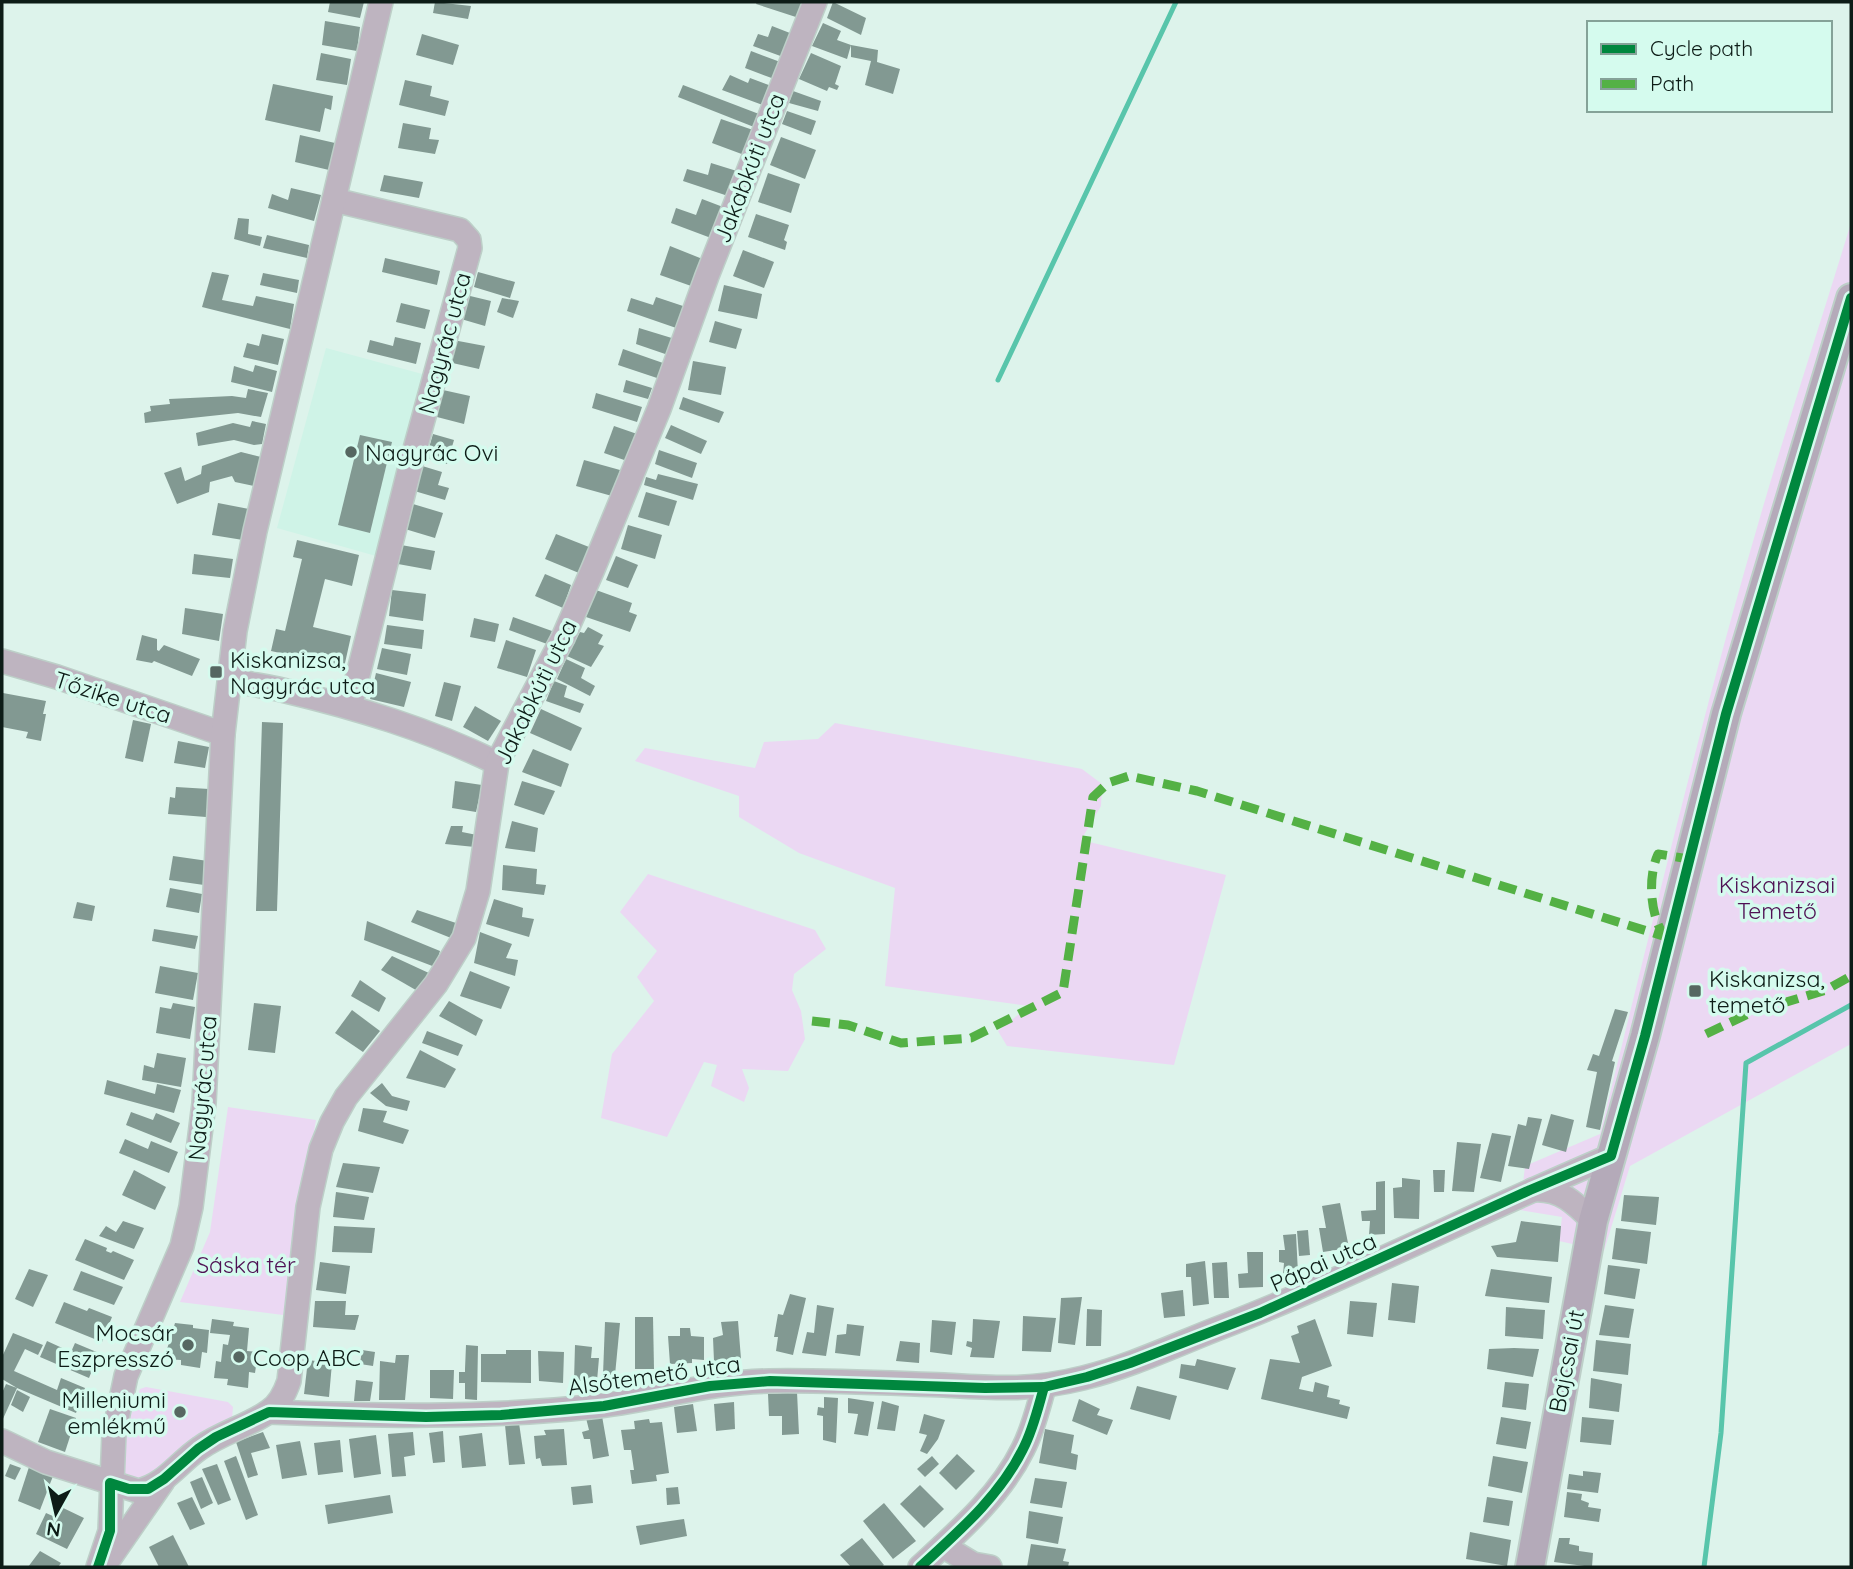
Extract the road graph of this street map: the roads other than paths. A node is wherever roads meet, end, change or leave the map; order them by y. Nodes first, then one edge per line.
1 (381, 2) edge
2 (815, 2) edge
3 (334, 200) junction
4 (1851, 298) edge
5 (2, 661) edge
6 (229, 679) junction
7 (350, 707) junction
8 (223, 734) junction
9 (497, 763) junction
10 (1611, 1156) junction
11 (1530, 1190) junction
12 (1593, 1221) junction
13 (1044, 1387) junction
14 (269, 1412) junction
15 (2, 1441) edge
16 (164, 1479) junction
17 (110, 1483) junction
18 (943, 1546) junction
19 (993, 1564) edge
20 (101, 1567) edge
21 (920, 1567) edge
22 (1530, 1567) edge

1 - 3 street, Nagyrác utca
2 - 9 street, Jakabkúti utca
3 - 6 street, Nagyrác utca
3 - 7 street, Nagyrác utca
4 - 10 main road, Bajcsai út
5 - 8 street, Tőzike utca
6 - 7 street
6 - 8 street, Nagyrác utca
7 - 9 street
8 - 17 street, Nagyrác utca
9 - 14 street, Jakabkúti utca
10 - 11 street, Pápai utca
10 - 12 main road, Bajcsai út
11 - 12 street
11 - 13 street, Pápai utca
12 - 22 main road, Bajcsai út
13 - 14 street, Alsótemető utca
13 - 18 street
14 - 16 street
15 - 17 street
16 - 17 street
16 - 20 street
17 - 20 street, Nagyrác utca
18 - 19 street
18 - 21 street

